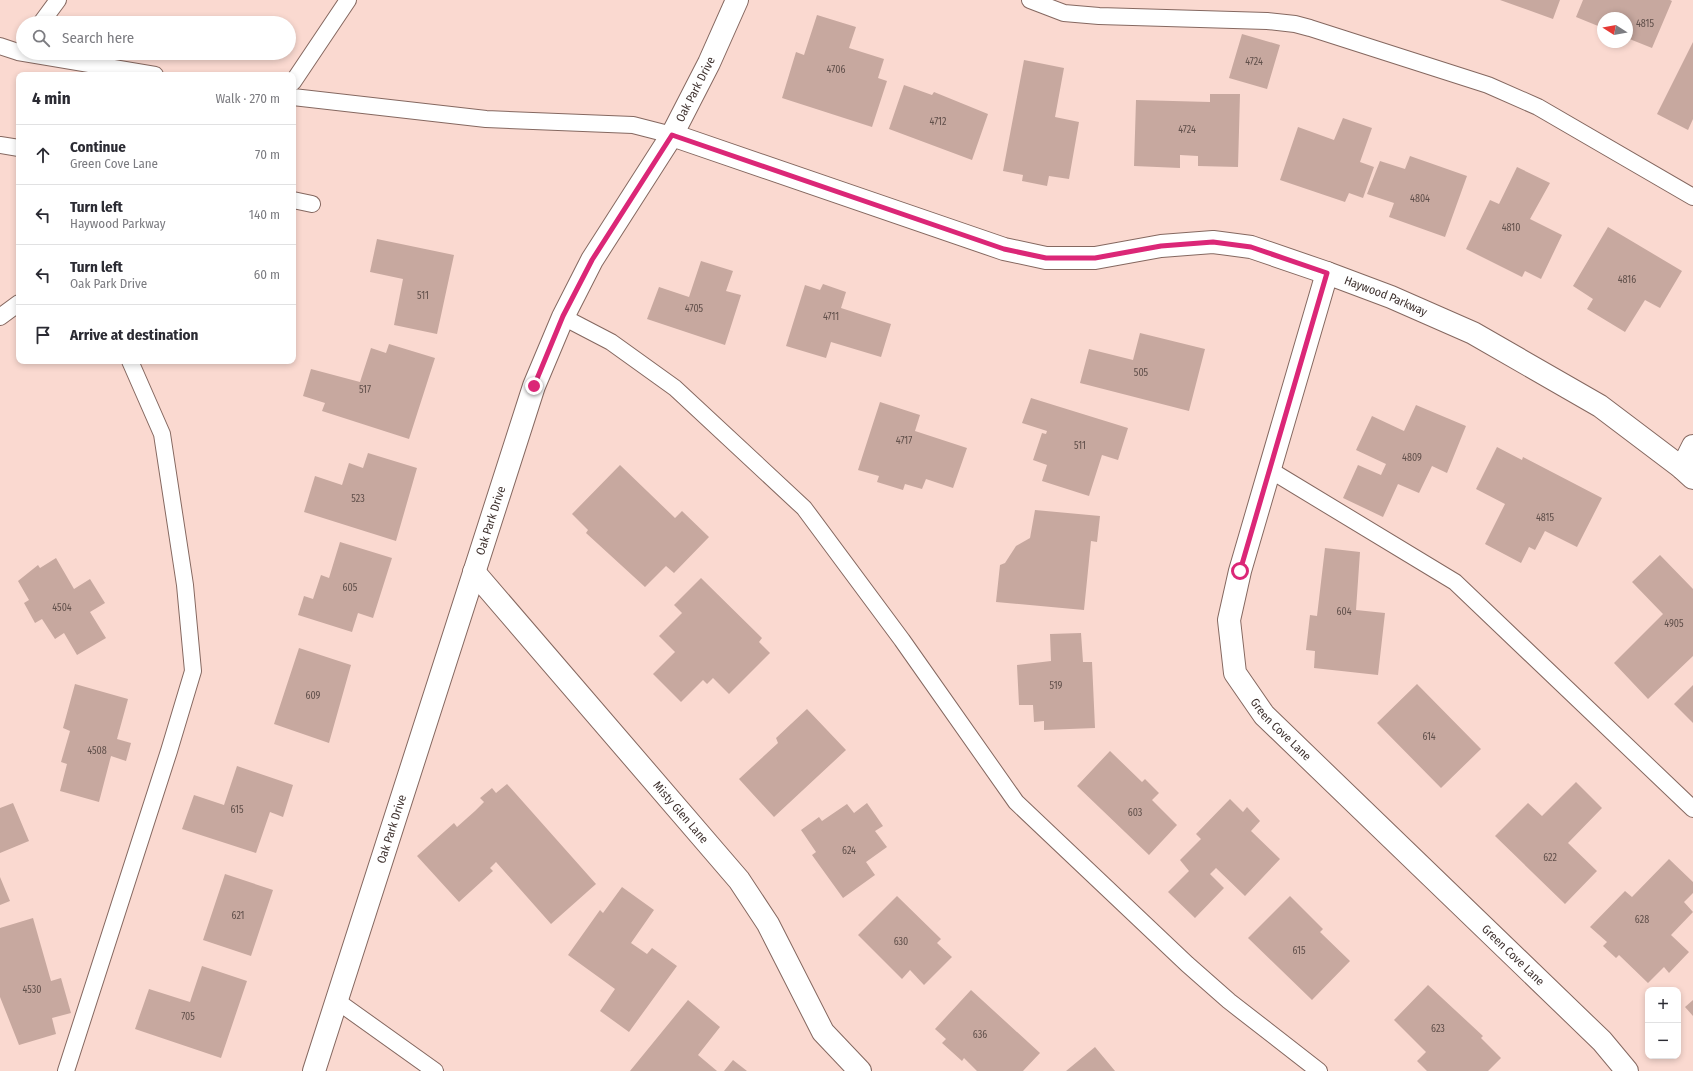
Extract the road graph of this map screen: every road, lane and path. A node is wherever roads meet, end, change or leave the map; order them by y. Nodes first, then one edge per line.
1 (58, 0) edge
2 (348, 0) edge
3 (737, 0) edge
4 (1030, 0) edge
5 (46, 16) edge
6 (0, 46) edge
7 (16, 48) edge
8 (77, 60) edge
9 (139, 72) edge
10 (296, 78) edge
11 (296, 97) edge
12 (672, 135) junction
13 (0, 145) edge
14 (16, 148) edge
15 (1693, 197) edge
16 (296, 201) edge
17 (312, 204) dead end
18 (1327, 273) junction
19 (16, 305) edge
20 (563, 316) junction
21 (0, 317) edge
22 (131, 364) edge
23 (1693, 446) edge
24 (1270, 470) junction
25 (1688, 473) edge
26 (474, 572) junction
27 (1693, 809) edge
28 (337, 1001) junction
29 (66, 1071) edge
30 (314, 1071) edge
31 (435, 1071) edge
32 (860, 1071) edge
33 (1319, 1071) edge
34 (1627, 1071) edge

1 - 5 lane
2 - 10 lane
3 - 12 street, Oak Park Drive
4 - 15 lane
6 - 7 lane
8 - 9 lane
11 - 12 lane
12 - 18 street, Haywood Parkway
12 - 20 street, Oak Park Drive
13 - 14 lane
16 - 17 lane
18 - 24 street, Green Cove Lane
18 - 25 street, Haywood Parkway
19 - 21 lane
20 - 26 street, Oak Park Drive
20 - 33 lane
22 - 29 lane
23 - 25 street
24 - 27 lane
24 - 34 street, Green Cove Lane
26 - 28 street, Oak Park Drive
26 - 32 street, Misty Glen Lane
28 - 30 street, Oak Park Drive
28 - 31 lane

